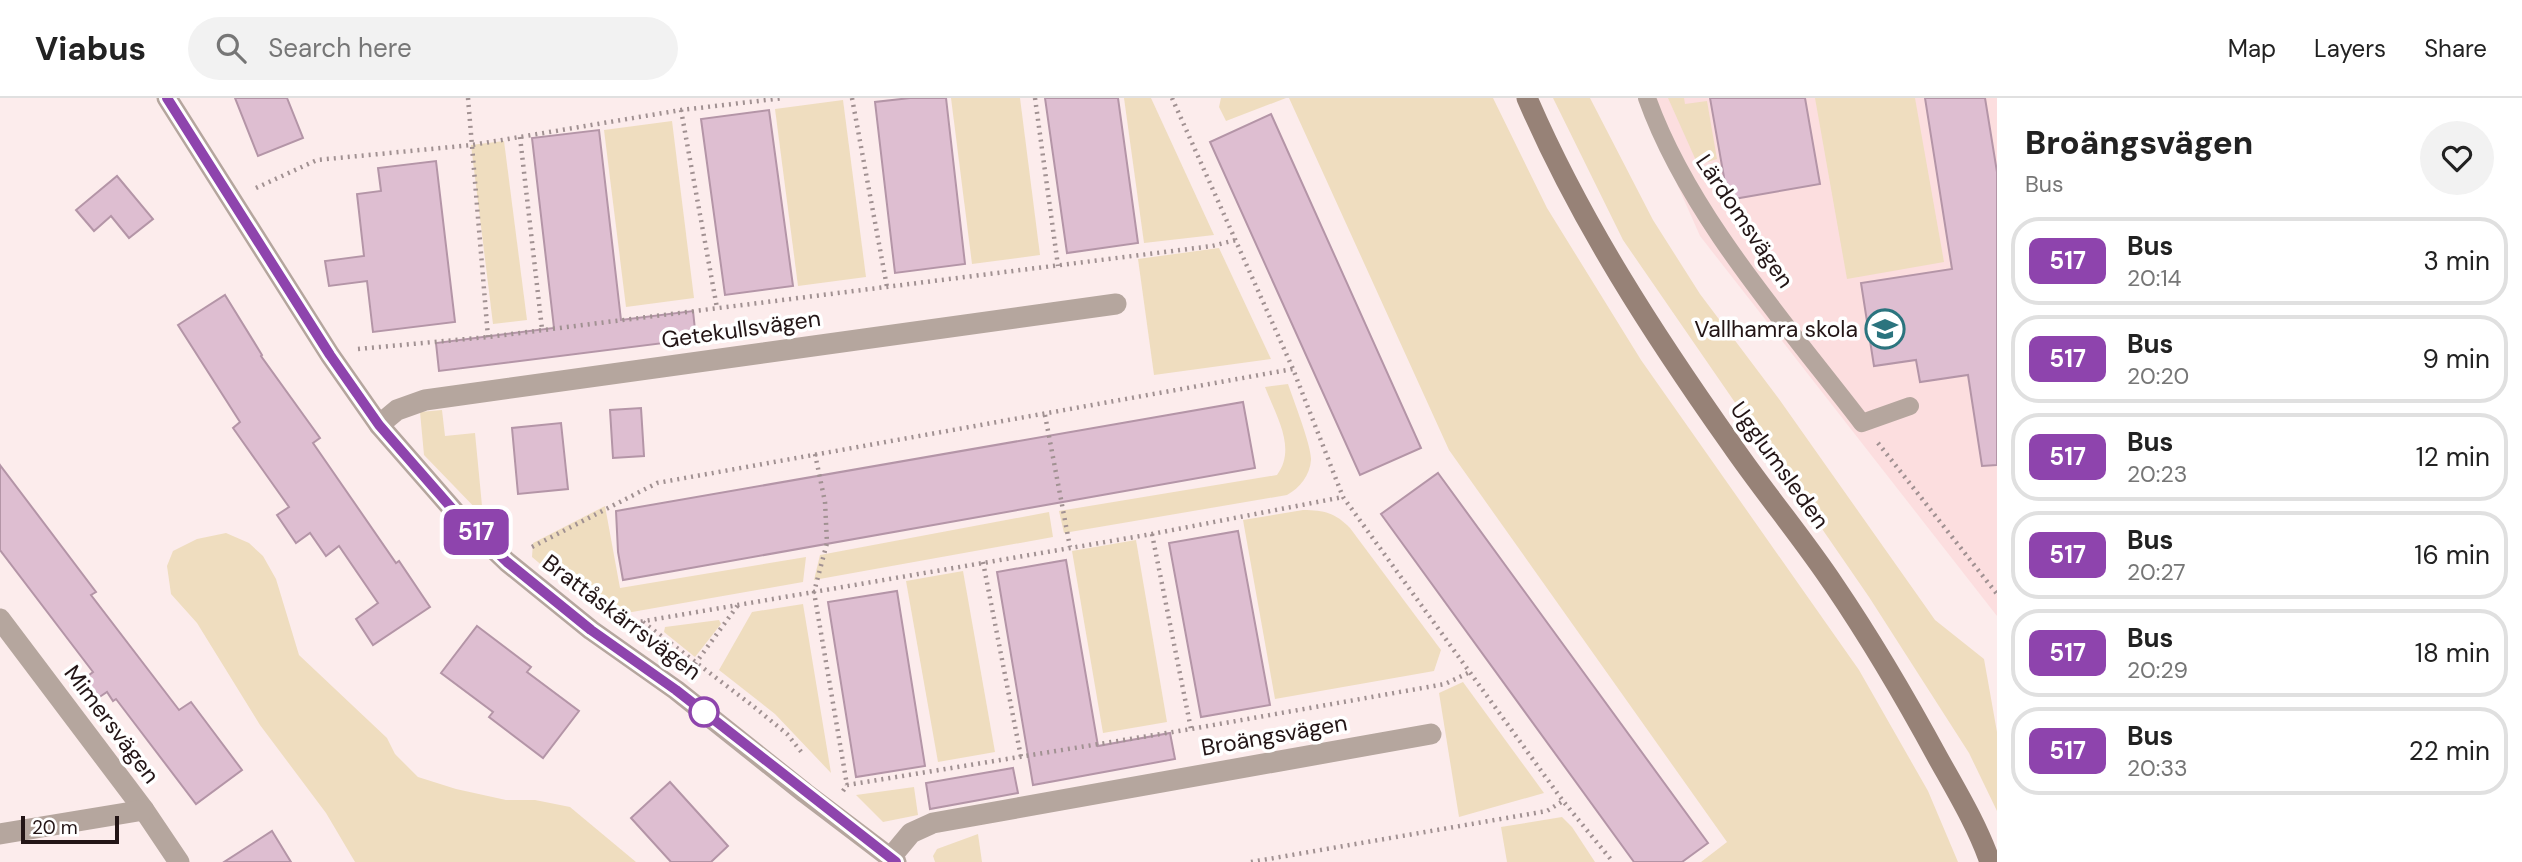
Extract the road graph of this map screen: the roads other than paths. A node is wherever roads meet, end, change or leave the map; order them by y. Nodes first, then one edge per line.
1 (167, 98) edge
2 (1527, 98) edge
3 (1647, 98) edge
4 (1116, 304) dead end
5 (1910, 406) dead end
6 (379, 425) junction
7 (0, 619) edge
8 (1431, 734) dead end
9 (144, 810) junction
10 (0, 834) edge
11 (894, 860) edge
12 (179, 862) edge
13 (1990, 862) edge

1 - 6 street, Brattåskärrsvägen
2 - 13 street, Ugglumsleden
3 - 5 lane, Lärdomsvägen
4 - 6 street, Getekullsvägen
6 - 11 street, Brattåskärrsvägen
7 - 9 street, Mimersvägen
8 - 11 street, Broängsvägen
9 - 10 street
9 - 12 street, Mimersvägen

